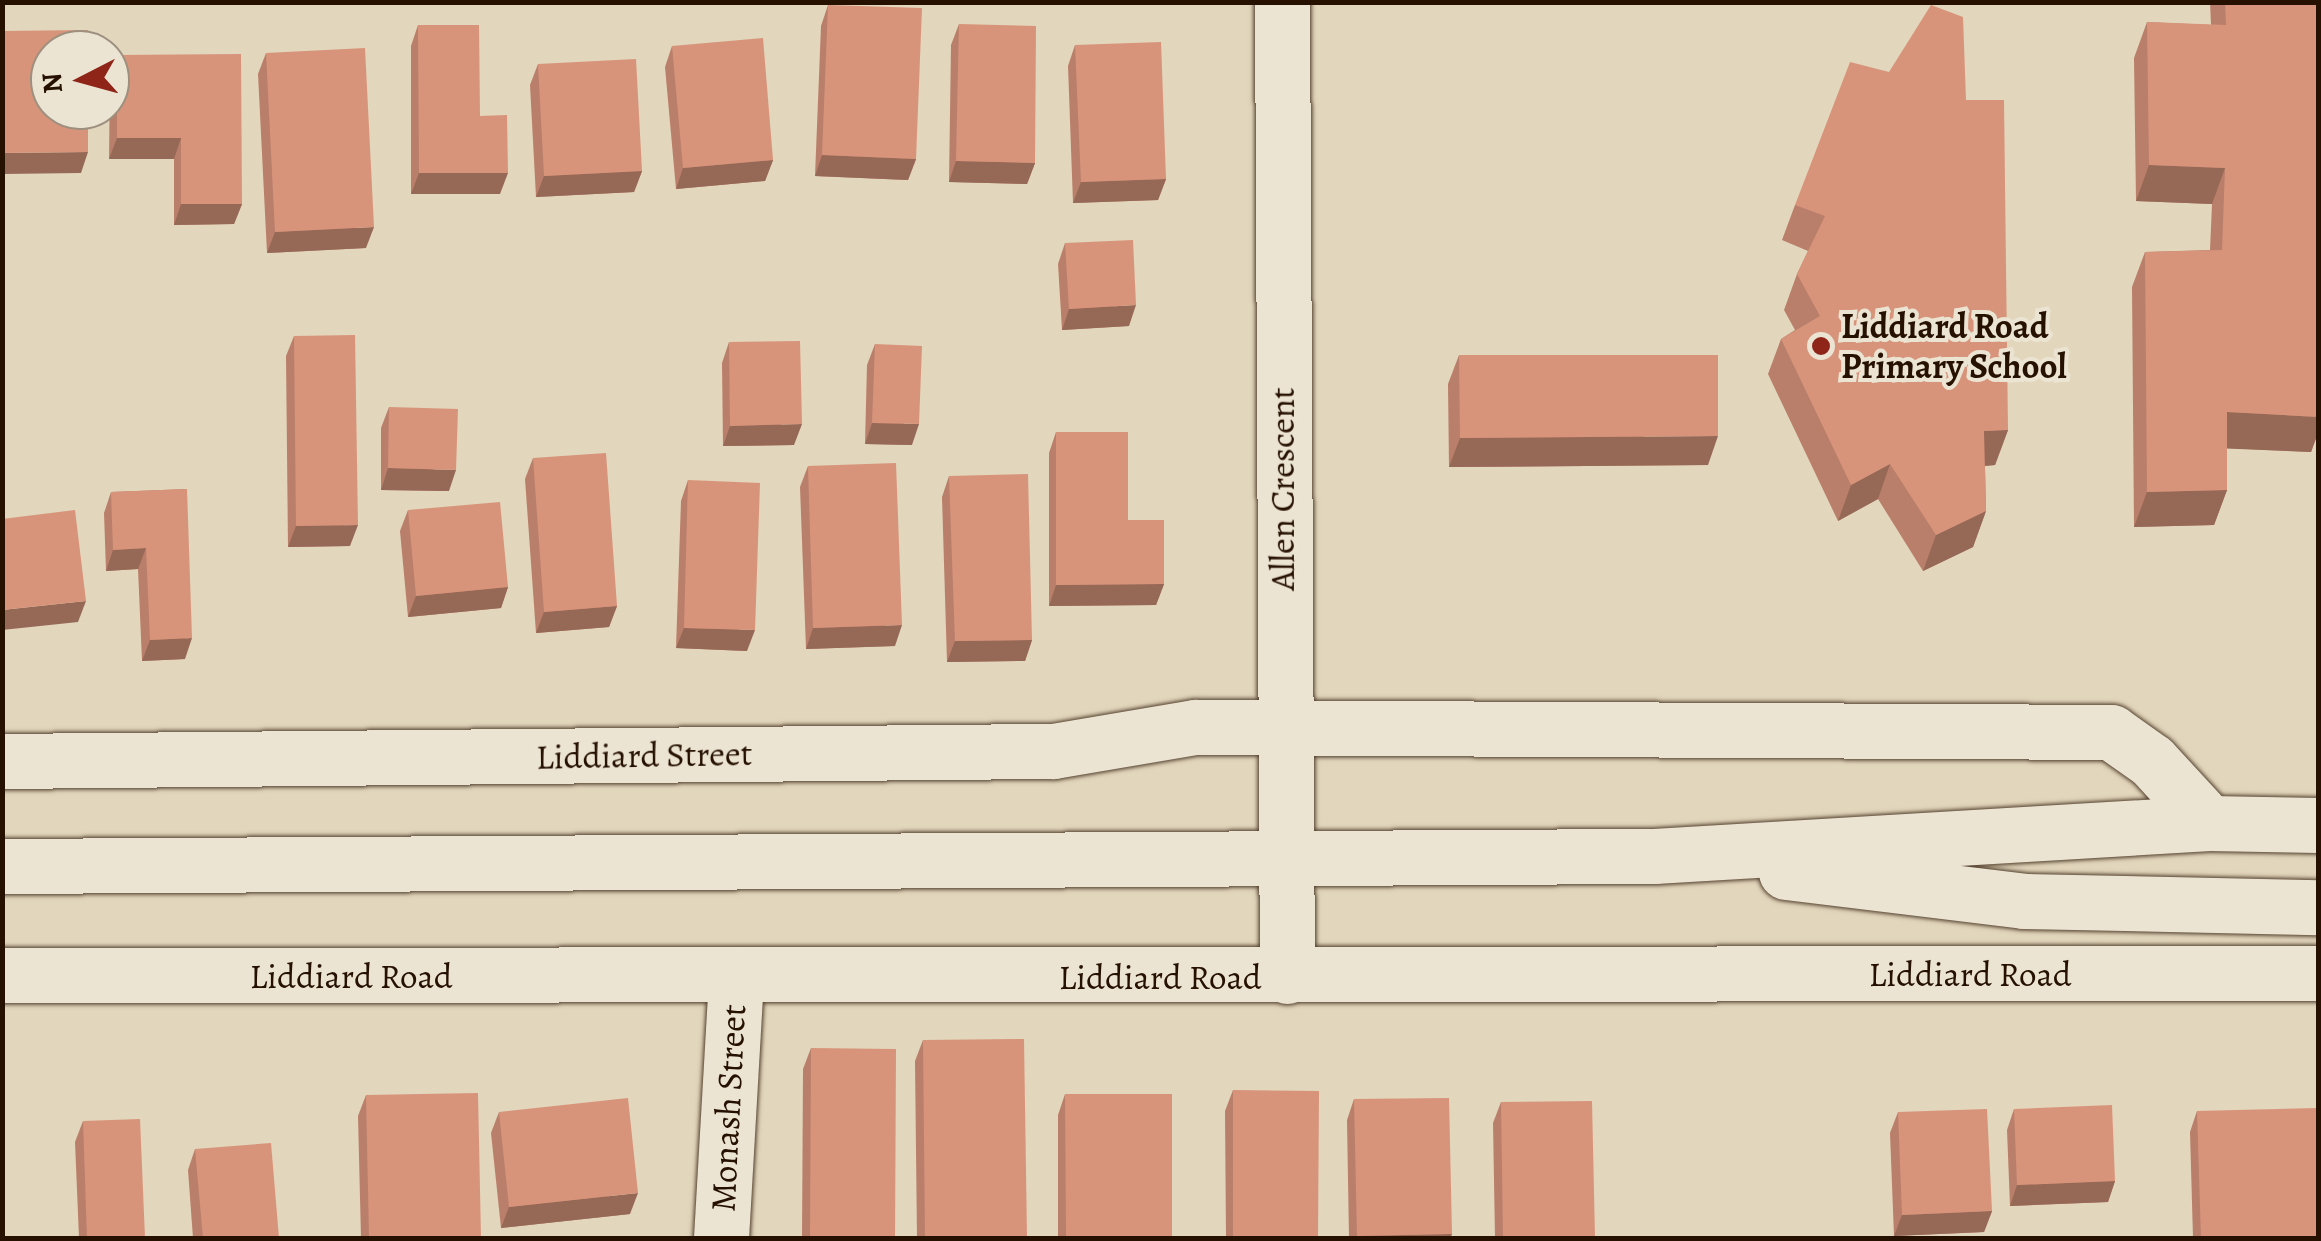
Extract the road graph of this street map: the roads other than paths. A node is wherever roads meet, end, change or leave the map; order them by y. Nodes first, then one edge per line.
1 (1282, 2) edge
2 (1283, 731) junction
3 (2, 761) edge
4 (2209, 823) junction
5 (2318, 825) edge
6 (1654, 856) junction
7 (1285, 857) junction
8 (2, 866) edge
9 (2318, 906) edge
10 (2318, 974) edge
11 (2, 975) edge
12 (1287, 976) junction
13 (736, 978) junction
14 (721, 1238) edge

1 - 2 street, Allen Crescent
2 - 3 street, Liddiard Street
2 - 4 street
2 - 7 street, Allen Crescent
4 - 5 street, Liddiard Road
4 - 6 street, Liddiard Road
6 - 7 street, Liddiard Road
6 - 9 street, Liddiard Road
7 - 8 street, Liddiard Road
7 - 12 street, Allen Crescent
10 - 12 street, Liddiard Road
11 - 13 street, Liddiard Road
12 - 13 street, Liddiard Road
13 - 14 street, Monash Street

